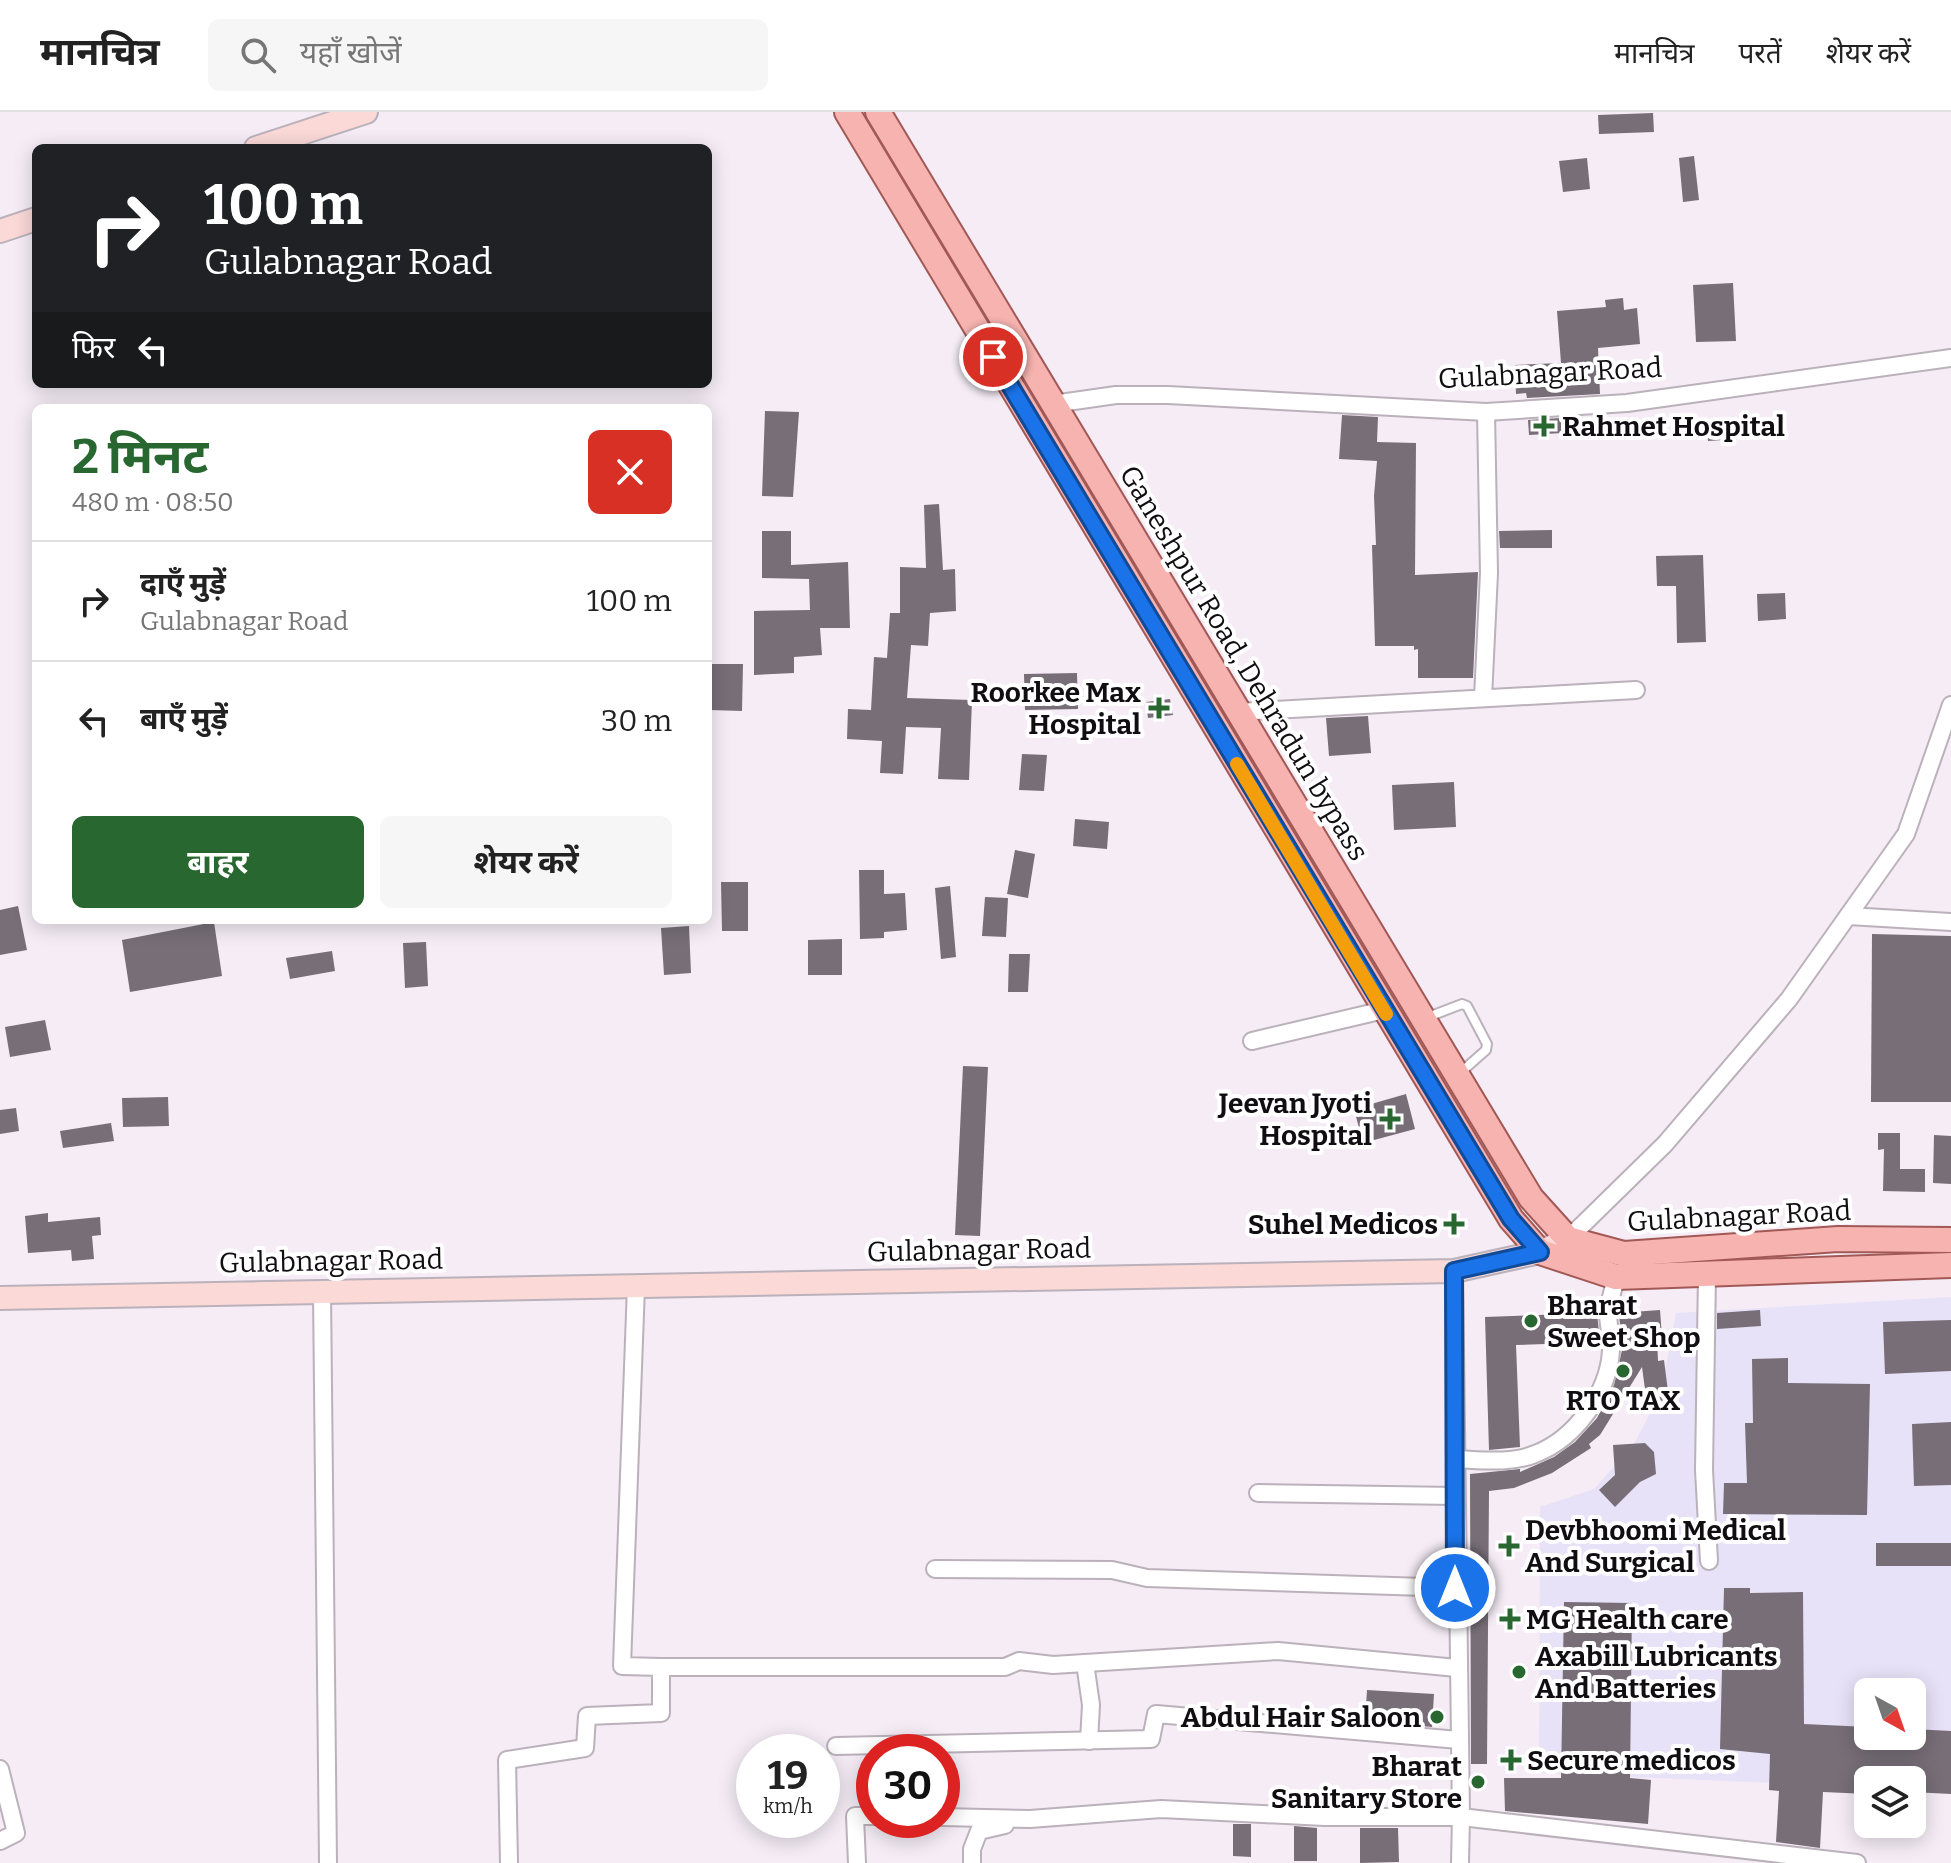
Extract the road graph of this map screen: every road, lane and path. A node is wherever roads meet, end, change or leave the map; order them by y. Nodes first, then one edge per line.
1 (366, 112) edge
2 (847, 112) edge
3 (878, 112) edge
4 (268, 144) edge
5 (32, 220) edge
6 (0, 231) edge
7 (1951, 358) edge
8 (1053, 404) junction
9 (1486, 412) junction
10 (1636, 690) dead end
11 (1483, 698) junction
12 (1951, 705) edge
13 (1237, 712) junction
14 (1848, 916) junction
15 (1951, 922) edge
16 (1384, 1010) junction
17 (1423, 1020) junction
18 (1252, 1041) dead end
19 (1457, 1075) junction
20 (1568, 1239) junction
21 (1951, 1240) edge
22 (1540, 1252) junction
23 (1951, 1265) edge
24 (1454, 1271) junction
25 (1707, 1274) junction
26 (1616, 1277) junction
27 (636, 1286) junction
28 (322, 1292) junction
29 (0, 1298) edge
30 (1456, 1459) junction
31 (1258, 1493) dead end
32 (1456, 1496) junction
33 (1709, 1561) dead end
34 (935, 1569) dead end
35 (1455, 1588) junction
36 (1085, 1663) junction
37 (661, 1667) junction
38 (1457, 1668) junction
39 (1459, 1740) junction
40 (1089, 1741) junction
41 (840, 1746) edge
42 (0, 1769) edge
43 (856, 1816) edge
44 (960, 1817) edge
45 (1461, 1817) junction
46 (1030, 1819) junction
47 (0, 1841) edge
48 (328, 1863) edge
49 (509, 1863) edge
50 (857, 1863) edge
51 (972, 1863) edge
52 (1460, 1863) edge
53 (1857, 1863) edge

1 - 4 main road
2 - 16 main road
3 - 8 main road, Ganeshpur Road, Dehradun bypass
5 - 6 main road
7 - 9 street, Gulabnagar Road
8 - 9 street, Gulabnagar Road
8 - 13 main road, Ganeshpur Road, Dehradun bypass
9 - 11 street
10 - 11 street
11 - 13 street
12 - 14 street
13 - 17 main road, Ganeshpur Road, Dehradun bypass
14 - 15 street
14 - 20 street
16 - 18 street
16 - 22 main road
17 - 19 main road, Ganeshpur Road, Dehradun bypass
17 - 19 lane
19 - 20 main road, Ganeshpur Road, Dehradun bypass
20 - 21 main road, Gulabnagar Road
20 - 22 main road, Gulabnagar Road
22 - 24 main road, Gulabnagar Road
22 - 26 main road
23 - 25 main road
24 - 27 main road, Gulabnagar Road
24 - 30 street
25 - 26 main road
25 - 33 street
26 - 30 street
27 - 28 main road, Gulabnagar Road
27 - 37 street
28 - 29 main road, Gulabnagar Road
28 - 48 street
30 - 32 street
31 - 32 street
32 - 35 street
34 - 35 street
35 - 38 street
36 - 37 street
36 - 38 street
36 - 40 street
37 - 49 street
38 - 39 street
39 - 40 street
39 - 45 street
40 - 41 street
42 - 47 street
43 - 50 street
44 - 46 street
45 - 46 street
45 - 52 street
45 - 53 street
46 - 51 street

